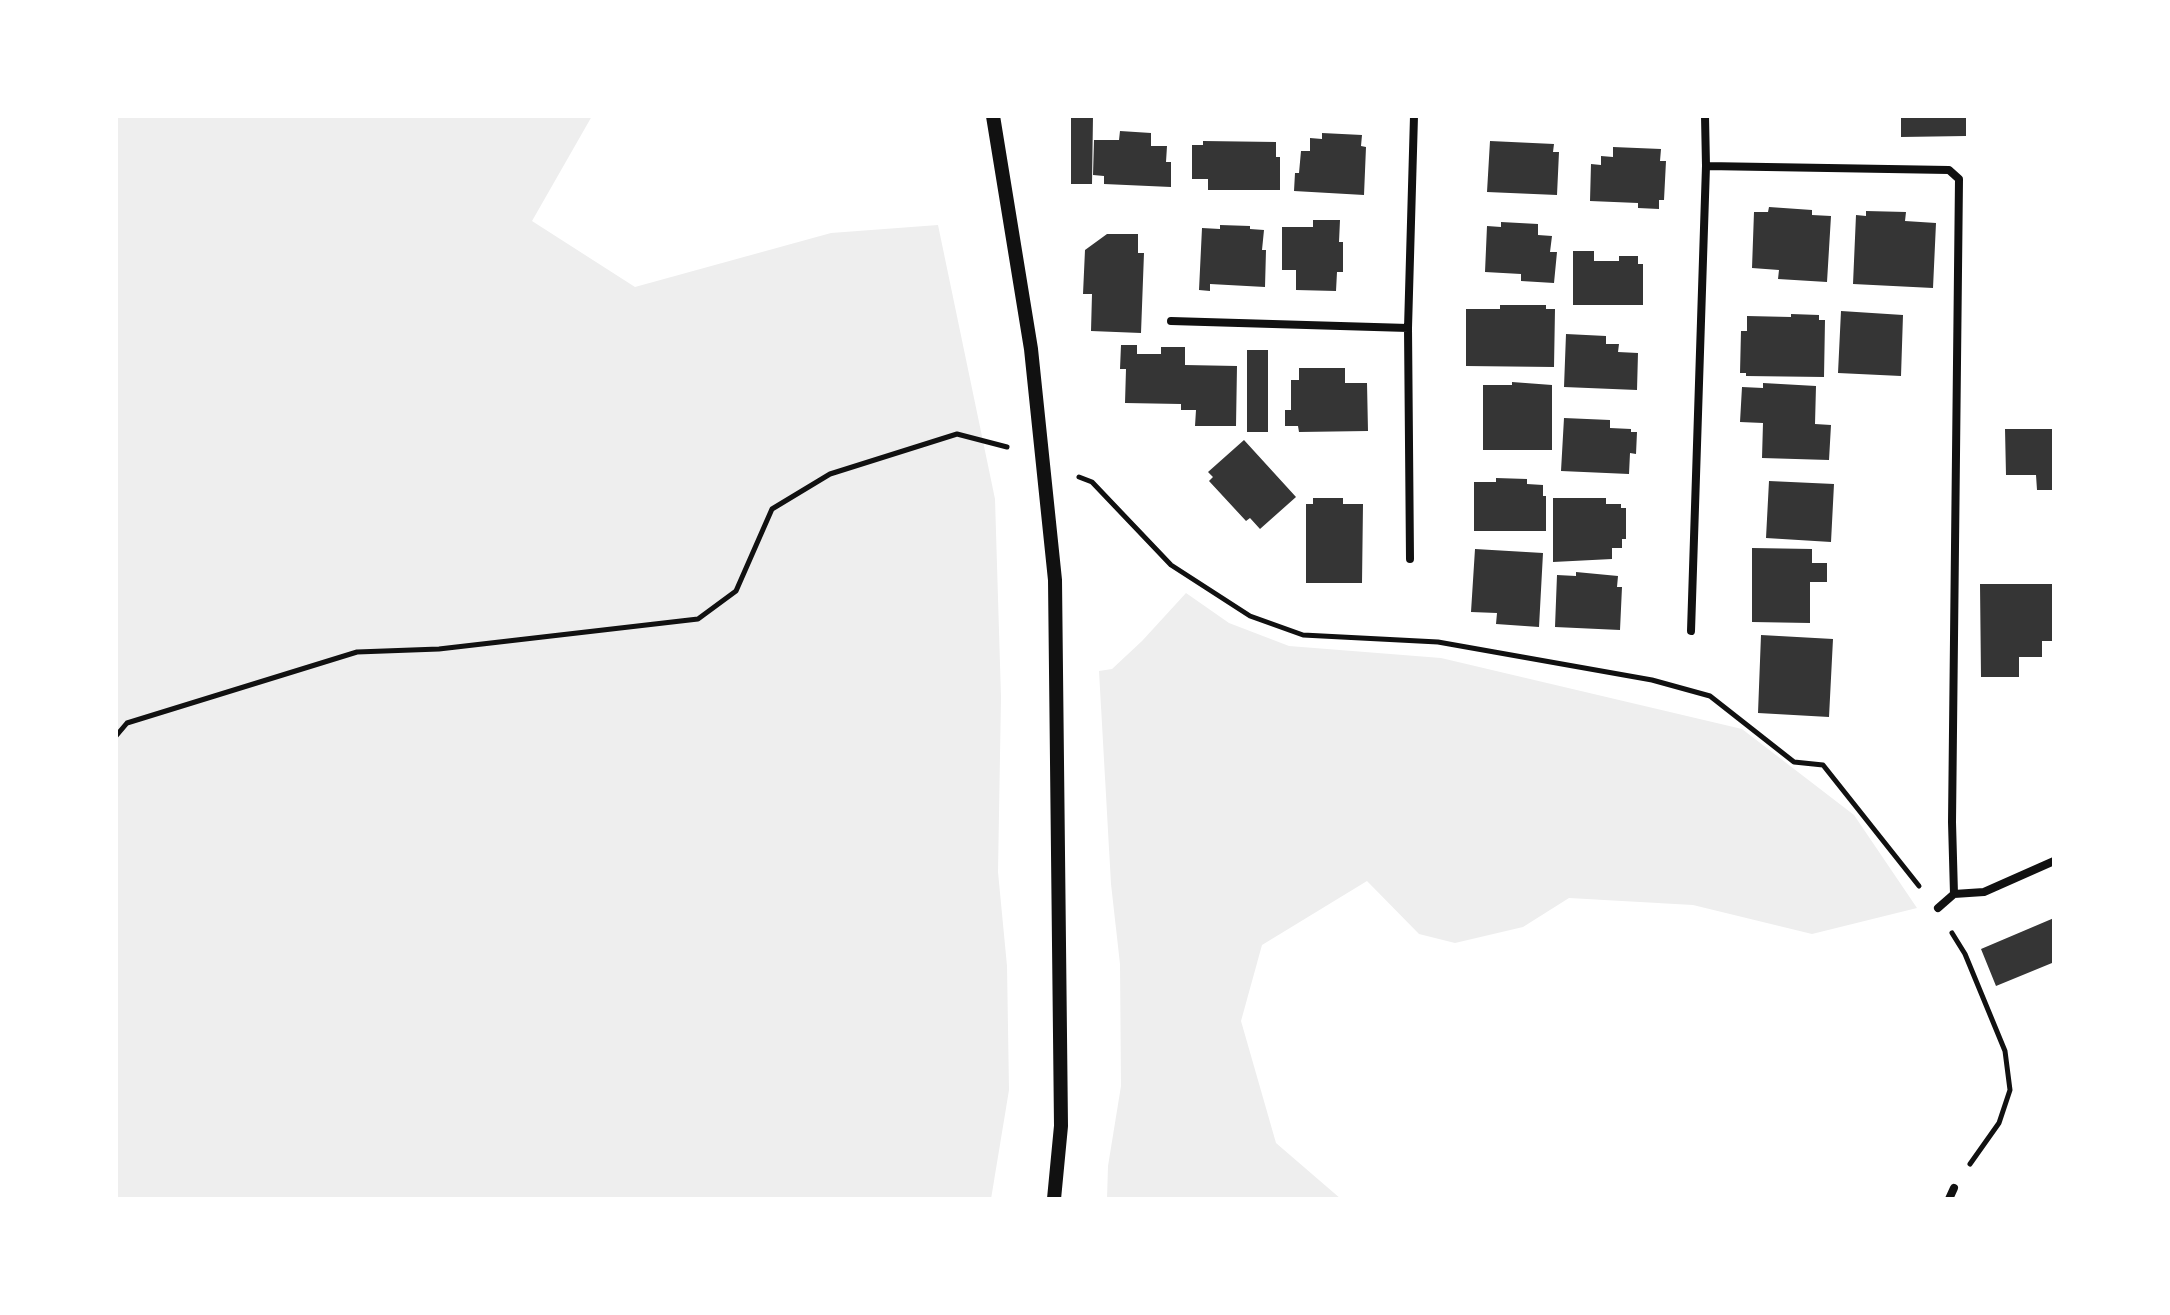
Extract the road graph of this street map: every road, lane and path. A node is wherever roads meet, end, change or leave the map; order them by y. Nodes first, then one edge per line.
1 (993, 116) edge
2 (1414, 116) edge
3 (1705, 116) edge
4 (1706, 166) junction
5 (1171, 321) dead end
6 (1408, 328) junction
7 (830, 474) dead end
8 (1410, 559) dead end
9 (1171, 565) dead end
10 (1691, 631) dead end
11 (116, 736) edge
12 (2054, 861) edge
13 (1954, 894) junction
14 (1938, 908) junction
15 (1954, 1188) joint
16 (1054, 1199) edge
17 (1949, 1199) edge

1 - 16 street
2 - 6 street
3 - 4 street
4 - 10 street
4 - 13 street
5 - 6 street
6 - 8 street
7 - 11 path
9 - 14 path
12 - 13 street
13 - 14 street
14 - 15 path
15 - 17 street

